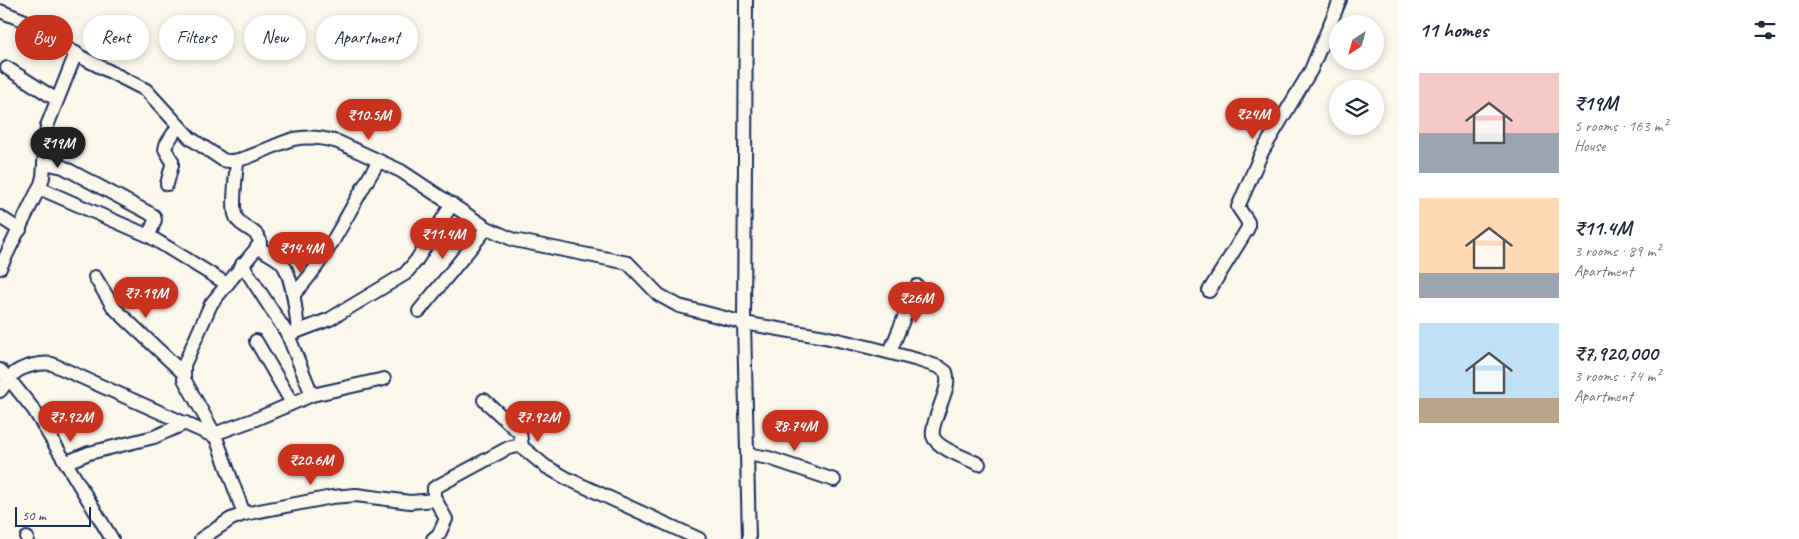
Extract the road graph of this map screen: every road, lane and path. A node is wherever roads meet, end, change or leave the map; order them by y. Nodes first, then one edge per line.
1 (746, 0) edge
2 (1340, 0) edge
3 (0, 11) edge
4 (76, 53) junction
5 (7, 68) dead end
6 (57, 100) junction
7 (178, 126) junction
8 (379, 161) junction
9 (237, 162) junction
10 (44, 163) junction
11 (167, 184) dead end
12 (39, 188) junction
13 (452, 204) junction
14 (0, 217) edge
15 (487, 228) junction
16 (20, 230) junction
17 (149, 236) junction
18 (257, 247) junction
19 (242, 264) junction
20 (0, 268) edge
21 (95, 277) dead end
22 (226, 284) junction
23 (916, 286) dead end
24 (1210, 291) dead end
25 (294, 294) junction
26 (419, 311) dead end
27 (744, 324) junction
28 (293, 333) junction
29 (256, 341) dead end
30 (890, 352) junction
31 (183, 372) junction
32 (5, 374) edge
33 (384, 379) dead end
34 (0, 392) edge
35 (312, 395) junction
36 (484, 400) dead end
37 (292, 403) junction
38 (186, 423) junction
39 (215, 435) junction
40 (522, 447) junction
41 (747, 454) junction
42 (67, 462) junction
43 (979, 464) dead end
44 (834, 480) dead end
45 (436, 500) junction
46 (244, 514) junction
47 (112, 539) edge
48 (201, 539) edge
49 (433, 539) edge
50 (699, 539) edge
51 (749, 539) edge

1 - 27 street
2 - 24 street
3 - 4 street
4 - 6 street
4 - 7 street
5 - 6 street
6 - 10 street
7 - 9 street
7 - 11 street
8 - 9 street
8 - 13 street
8 - 25 street
9 - 18 street
10 - 12 street
10 - 17 street
12 - 16 street
12 - 17 street
13 - 15 street
13 - 28 street
14 - 16 street
15 - 26 street
15 - 27 street
16 - 20 street
17 - 22 street
18 - 19 street
18 - 25 street
19 - 22 street
19 - 28 street
21 - 31 street
22 - 31 street
23 - 30 street
25 - 28 street
27 - 30 street
27 - 41 street
28 - 35 street
29 - 37 street
30 - 43 street
31 - 39 street
32 - 34 street
32 - 38 street
32 - 42 street
33 - 35 street
35 - 37 street
36 - 40 street
37 - 39 street
38 - 39 street
38 - 42 street
39 - 46 street
40 - 45 street
40 - 50 street
41 - 44 street
41 - 51 street
42 - 47 street
45 - 46 street
45 - 49 street
46 - 48 street

